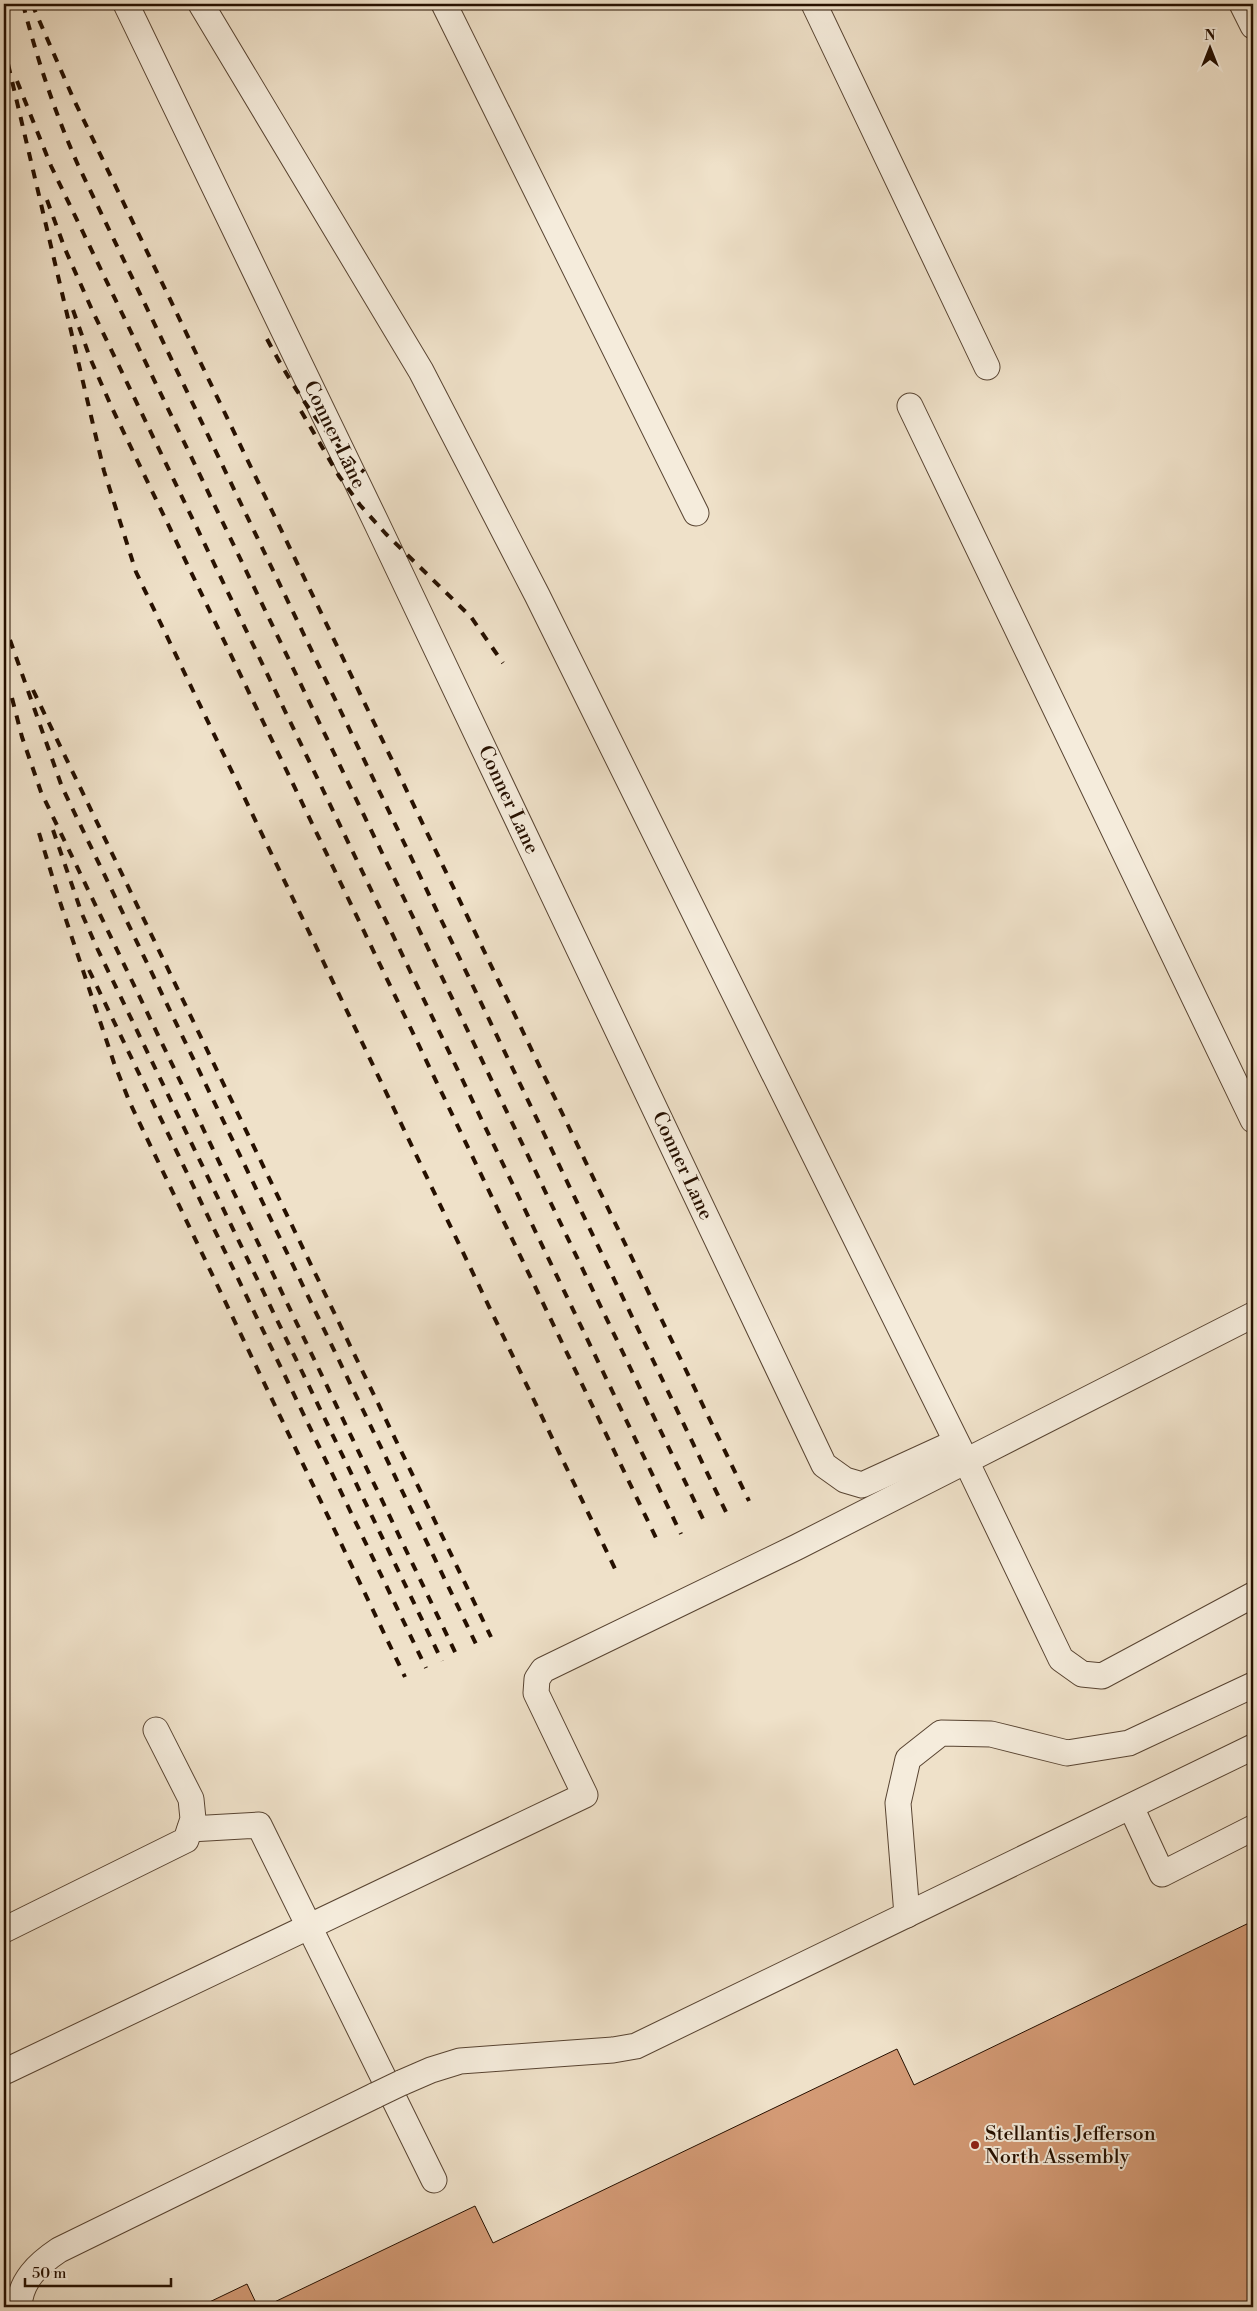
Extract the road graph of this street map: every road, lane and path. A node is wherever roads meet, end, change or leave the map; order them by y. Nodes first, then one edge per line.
1 (126, 4) edge
2 (202, 4) edge
3 (444, 4) edge
4 (814, 4) edge
5 (1242, 4) edge
6 (1253, 26) edge
7 (987, 367) dead end
8 (910, 406) dead end
9 (696, 513) dead end
10 (1253, 1120) edge
11 (1253, 1315) edge
12 (961, 1452) junction
13 (1253, 1595) edge
14 (1253, 1685) edge
15 (156, 1730) dead end
16 (1253, 1747) edge
17 (1131, 1807) junction
18 (1253, 1828) edge
19 (190, 1829) junction
20 (907, 1916) junction
21 (310, 1926) junction
22 (4, 1930) edge
23 (6, 2071) dead end
24 (434, 2180) dead end
25 (20, 2307) edge

1 - 12 street, Conner Lane
2 - 12 street
3 - 9 street
4 - 7 street
5 - 6 street
8 - 10 street
11 - 12 street
12 - 13 street
12 - 21 street
14 - 20 street
15 - 19 street
16 - 17 street
17 - 18 street
17 - 20 street
19 - 21 street
19 - 22 street
20 - 25 street, bridge
21 - 23 street
21 - 24 street

